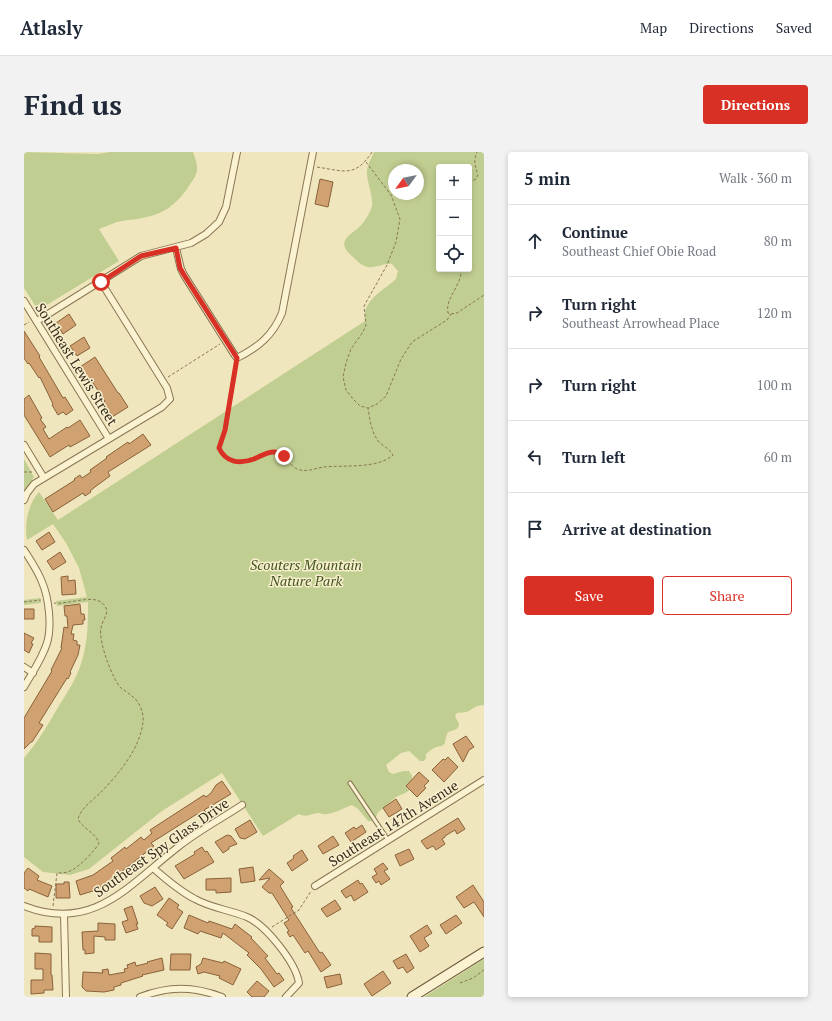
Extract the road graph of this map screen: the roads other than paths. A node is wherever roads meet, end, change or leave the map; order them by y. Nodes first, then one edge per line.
1 (237, 152) edge
2 (313, 152) edge
3 (176, 248) junction
4 (101, 282) junction
5 (24, 301) edge
6 (37, 321) junction
7 (109, 439) junction
8 (24, 445) edge
9 (44, 478) junction
10 (24, 500) edge
11 (24, 550) edge
12 (24, 667) edge
13 (33, 672) junction
14 (24, 687) edge
15 (484, 780) edge
16 (350, 783) dead end
17 (242, 805) dead end
18 (388, 840) junction
19 (153, 868) junction
20 (314, 886) road end
21 (24, 906) edge
22 (64, 914) junction
23 (484, 952) edge
24 (66, 997) edge
25 (140, 997) edge
26 (222, 997) edge
27 (286, 997) edge
28 (412, 997) edge

1 - 3 street
2 - 3 street
3 - 4 street
4 - 6 street
4 - 7 street
5 - 6 street, Southeast Lewis Street
6 - 7 street, Southeast Lewis Street
7 - 9 street
8 - 9 street
9 - 10 street
11 - 13 street
12 - 13 street
13 - 14 street
15 - 18 street, Southeast 147th Avenue
16 - 18 lane
17 - 19 street, Southeast Spy Glass Drive
18 - 20 street, Southeast 147th Avenue
19 - 22 street, Southeast Spy Glass Drive
19 - 27 street
21 - 22 street, Southeast Spy Glass Drive
22 - 24 street
23 - 28 street
25 - 26 street

